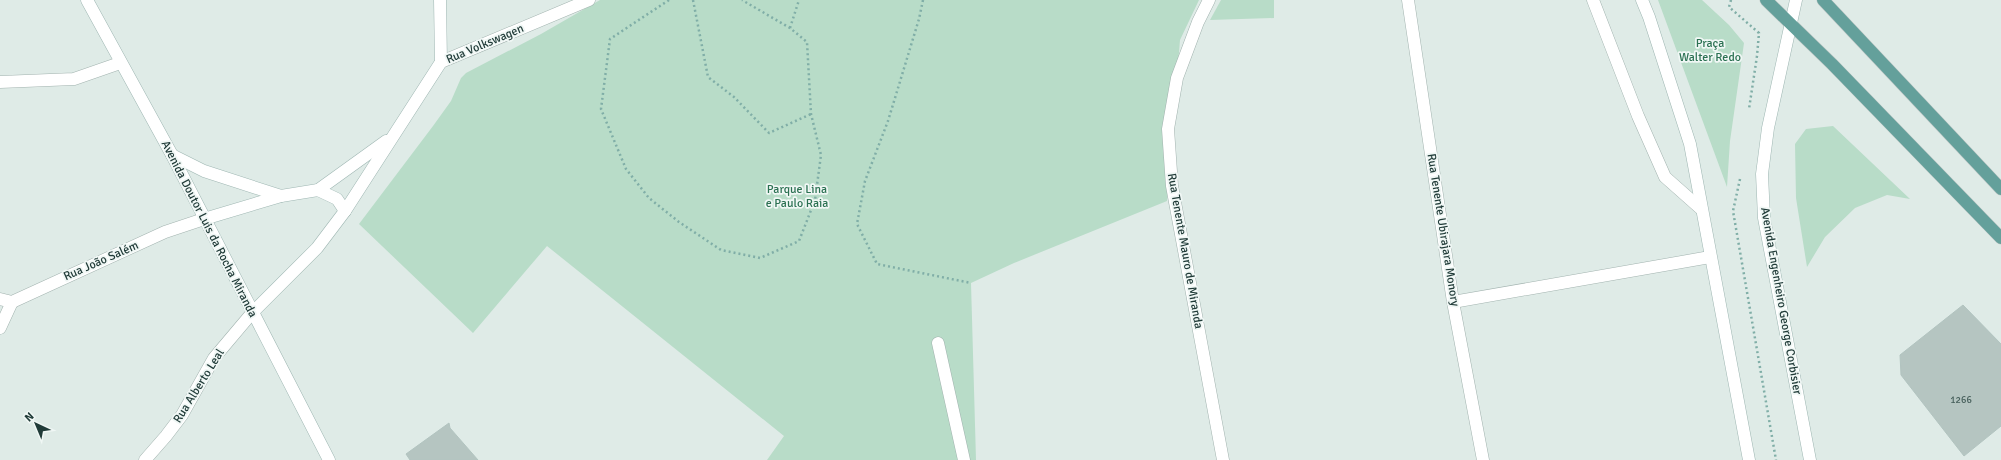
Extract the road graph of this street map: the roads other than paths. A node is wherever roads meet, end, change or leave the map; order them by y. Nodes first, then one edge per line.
1 (87, 0) edge
2 (440, 0) edge
3 (589, 0) edge
4 (1209, 0) edge
5 (1408, 0) edge
6 (1593, 0) edge
7 (1642, 0) edge
8 (1766, 0) edge
9 (1796, 0) edge
10 (1823, 0) edge
11 (1791, 25) junction
12 (442, 62) junction
13 (120, 63) junction
14 (0, 82) edge
15 (392, 137) junction
16 (172, 156) junction
17 (2001, 189) edge
18 (318, 190) junction
19 (281, 196) junction
20 (1700, 208) junction
21 (345, 211) junction
22 (204, 219) junction
23 (2001, 238) edge
24 (1710, 257) junction
25 (6, 301) edge
26 (1453, 302) junction
27 (252, 313) junction
28 (0, 328) edge
29 (938, 343) dead end
30 (145, 460) edge
31 (329, 460) edge
32 (964, 460) edge
33 (1223, 460) edge
34 (1483, 460) edge
35 (1749, 460) edge
36 (1810, 460) edge

1 - 13 street, Avenida Doutor Luis da Rocha Miranda
2 - 12 street
3 - 12 street, Rua Volkswagen
4 - 33 street, Rua Tenente Mauro de Miranda
5 - 26 street, Rua Tenente Ubirajara Monory
6 - 20 street
7 - 20 street
8 - 11 main road
9 - 11 street, Avenida Engenheiro George Corbisier
10 - 17 main road
11 - 23 main road
11 - 36 street, Avenida Engenheiro George Corbisier
12 - 15 street, Rua Volkswagen
13 - 14 street
13 - 16 street, Avenida Doutor Luis da Rocha Miranda
15 - 18 street, Rua Volkswagen
15 - 21 street, Rua Volkswagen
16 - 19 street
16 - 22 street, Avenida Doutor Luis da Rocha Miranda
18 - 19 street, Rua Volkswagen
18 - 21 street
19 - 22 street, Rua Volkswagen
20 - 24 street
21 - 27 street, Rua Volkswagen
22 - 25 street, Rua João Salém
22 - 27 street, Avenida Doutor Luis da Rocha Miranda
24 - 26 street
24 - 35 street
25 - 28 street
26 - 34 street, Rua Tenente Ubirajara Monory
27 - 30 street, Rua Alberto Leal
27 - 31 street, Avenida Doutor Luis da Rocha Miranda
29 - 32 street

